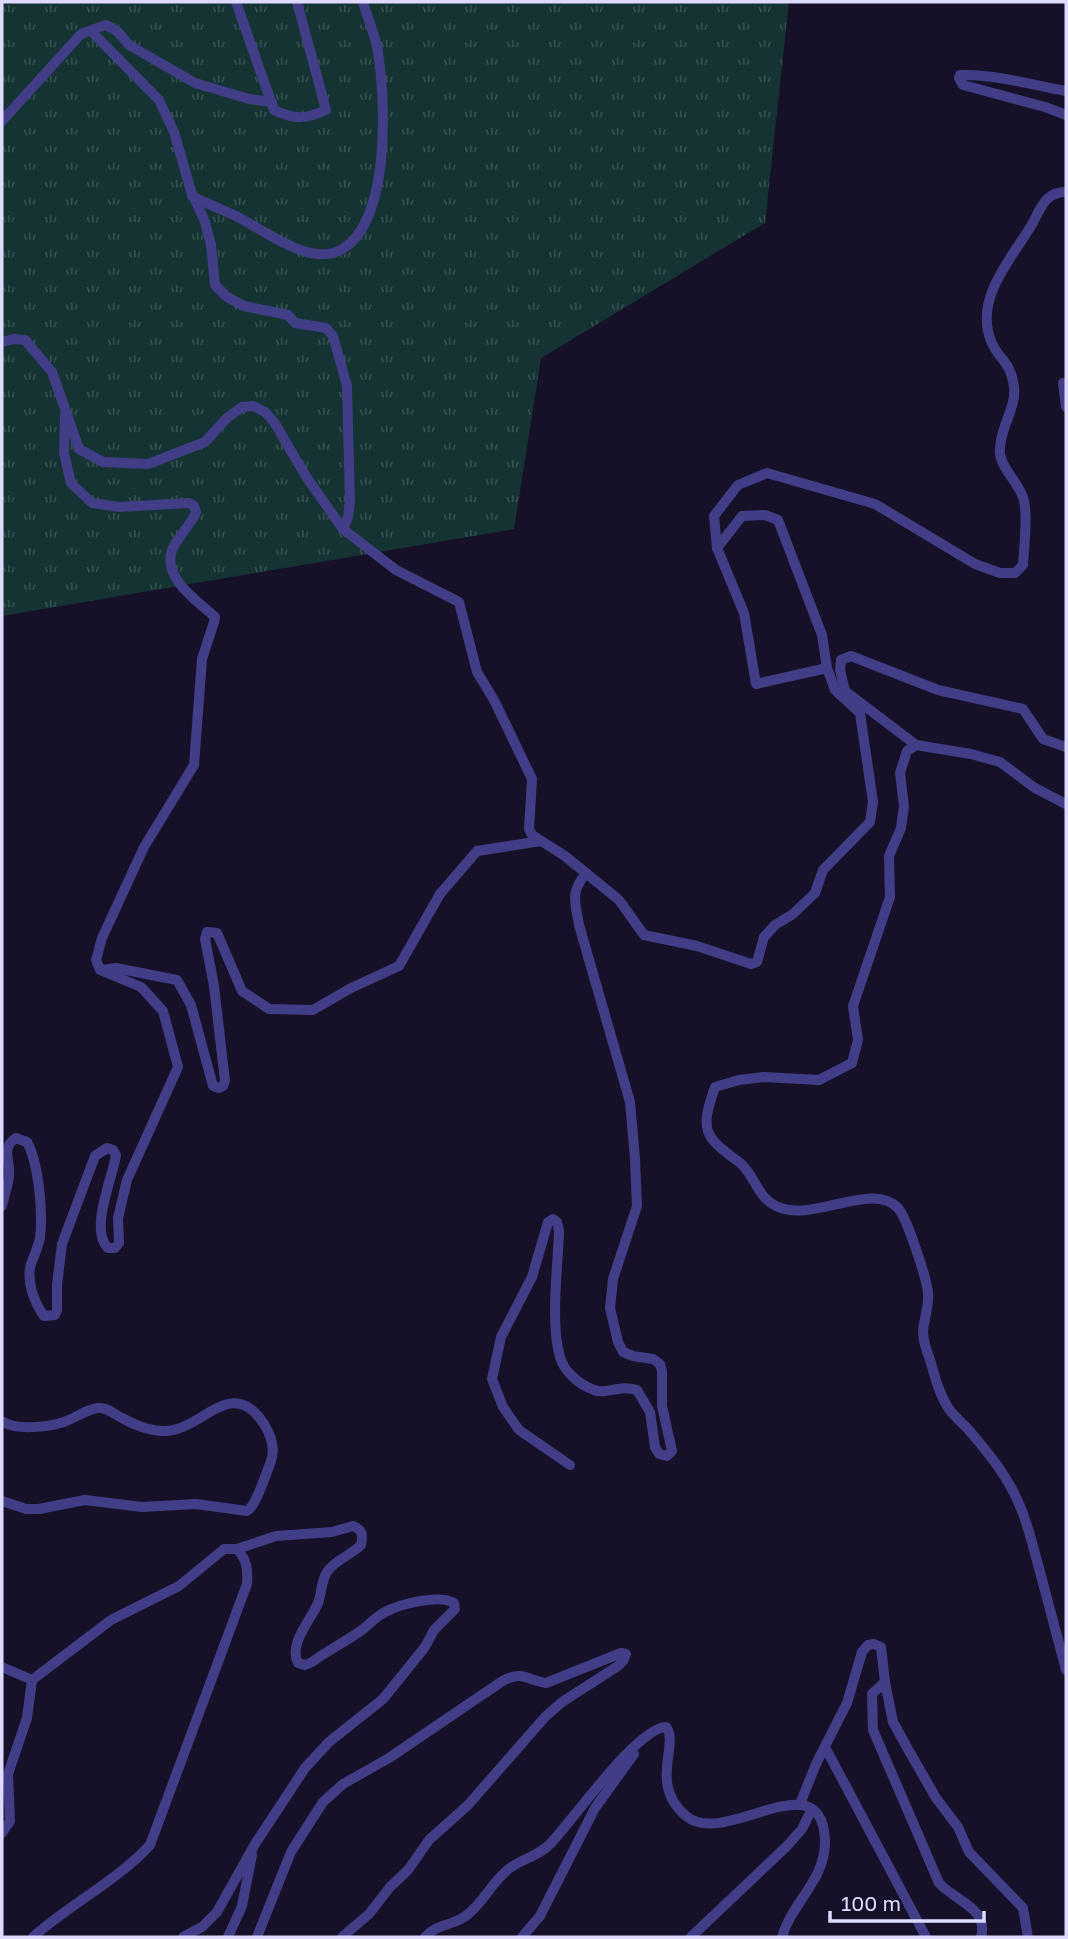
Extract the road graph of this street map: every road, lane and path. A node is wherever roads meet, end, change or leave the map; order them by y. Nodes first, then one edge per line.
1 (236, 2) edge
2 (297, 2) edge
3 (363, 2) edge
4 (91, 31) junction
5 (1066, 91) edge
6 (272, 102) junction
7 (1066, 115) edge
8 (2, 121) edge
9 (1066, 192) edge
10 (192, 196) junction
11 (2, 342) edge
12 (1063, 383) dead end
13 (65, 407) junction
14 (1066, 407) edge
15 (343, 529) junction
16 (717, 548) junction
17 (827, 668) junction
18 (863, 710) junction
19 (916, 745) junction
20 (1066, 747) edge
21 (1066, 803) edge
22 (541, 841) junction
23 (586, 873) junction
24 (100, 970) junction
25 (5, 1142) edge
26 (2, 1206) edge
27 (2, 1421) edge
28 (570, 1465) dead end
29 (2, 1501) edge
30 (237, 1549) junction
31 (2, 1667) edge
32 (1066, 1670) edge
33 (32, 1680) junction
34 (886, 1682) junction
35 (648, 1735) junction
36 (825, 1747) junction
37 (800, 1804) junction
38 (812, 1809) junction
39 (2, 1833) edge
40 (255, 1844) junction
41 (33, 1937) edge
42 (183, 1937) edge
43 (228, 1937) edge
44 (257, 1937) edge
45 (342, 1937) edge
46 (425, 1937) edge
47 (522, 1937) edge
48 (691, 1937) edge
49 (782, 1937) edge
50 (926, 1937) edge
51 (981, 1937) edge
52 (1028, 1937) edge

1 - 6 street
2 - 6 street
3 - 10 street
4 - 6 street
4 - 8 street
4 - 10 street
5 - 7 street
9 - 16 street
10 - 15 street
11 - 13 street
12 - 14 street
13 - 15 street
13 - 24 street
15 - 22 street
16 - 17 street
16 - 17 street
17 - 18 street
18 - 19 street
18 - 20 street
18 - 23 street
19 - 21 street
19 - 32 street
22 - 23 street
22 - 24 street
23 - 28 street
24 - 25 street
25 - 26 street
27 - 29 street
30 - 33 street
30 - 40 street
30 - 41 street
31 - 33 street
33 - 39 street
34 - 36 street
34 - 51 street
34 - 52 street
35 - 37 street
35 - 46 street
35 - 47 street
36 - 37 street
36 - 50 street
37 - 38 street
38 - 48 street
38 - 49 street
40 - 42 street
40 - 43 street
44 - 45 street

